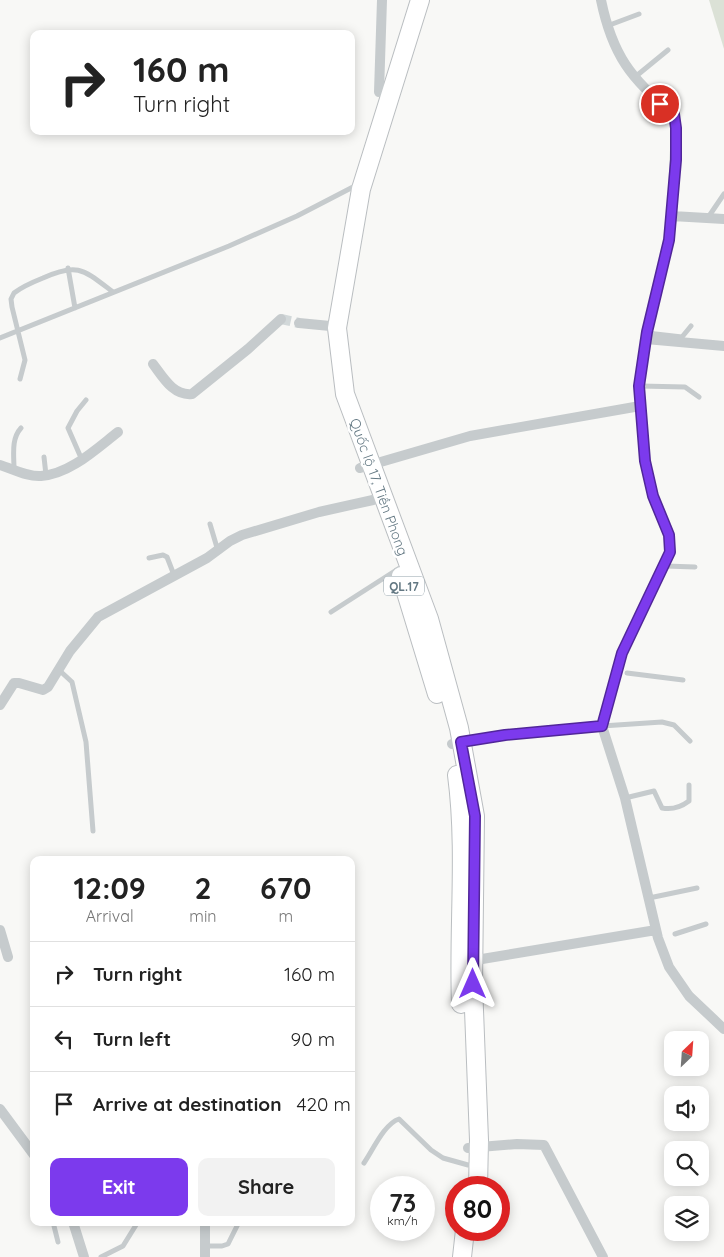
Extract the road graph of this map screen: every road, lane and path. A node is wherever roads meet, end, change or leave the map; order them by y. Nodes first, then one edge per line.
1 (382, 0) edge
2 (409, 0) edge
3 (420, 0) edge
4 (601, 0) edge
5 (639, 14) dead end
6 (606, 26) junction
7 (668, 50) dead end
8 (634, 77) junction
9 (379, 92) junction
10 (353, 187) junction
11 (724, 194) edge
12 (672, 216) junction
13 (706, 219) junction
14 (724, 219) edge
15 (68, 268) junction
16 (113, 292) junction
17 (75, 308) junction
18 (281, 319) dead end
19 (299, 322) tunnel mouth
20 (330, 326) junction
21 (691, 326) dead end
22 (17, 330) junction
23 (646, 336) junction
24 (0, 338) edge
25 (724, 346) edge
26 (153, 364) dead end
27 (20, 379) dead end
28 (639, 386) junction
29 (699, 397) dead end
30 (86, 400) dead end
31 (640, 406) junction
32 (21, 428) dead end
33 (118, 432) dead end
34 (44, 457) dead end
35 (82, 460) junction
36 (0, 465) edge
37 (365, 467) junction
38 (14, 469) junction
39 (46, 475) junction
40 (373, 500) junction
41 (210, 524) dead end
42 (218, 552) junction
43 (149, 558) dead end
44 (665, 566) junction
45 (695, 567) dead end
46 (399, 569) junction
47 (174, 575) junction
48 (331, 612) dead end
49 (58, 670) junction
50 (627, 673) dead end
51 (683, 680) dead end
52 (0, 705) edge
53 (602, 726) junction
54 (690, 742) dead end
55 (457, 743) junction
56 (689, 785) dead end
57 (625, 798) junction
58 (93, 831) dead end
59 (697, 888) dead end
60 (649, 898) junction
61 (706, 924) dead end
62 (0, 930) edge
63 (675, 934) dead end
64 (659, 935) junction
65 (8, 957) dead end
66 (466, 962) junction
67 (724, 1029) edge
68 (0, 1110) edge
69 (30, 1149) edge
70 (472, 1154) junction
71 (364, 1162) dead end
72 (469, 1176) edge
73 (476, 1176) edge
74 (54, 1226) edge
75 (74, 1226) edge
76 (135, 1226) edge
77 (206, 1226) edge
78 (237, 1226) edge
79 (464, 1241) edge
80 (476, 1241) edge
81 (58, 1242) dead end
82 (207, 1246) junction
83 (84, 1257) edge
84 (102, 1257) edge
85 (205, 1257) edge
86 (462, 1257) edge
87 (474, 1257) edge
88 (603, 1257) edge

1 - 9 street
2 - 9 highway, Quốc lộ 17, Tiền Phong / QL.17
3 - 37 highway, Quốc lộ 17, Tiền Phong
4 - 6 street
5 - 6 lane
6 - 8 street
7 - 8 lane
8 - 12 street
9 - 10 highway, Quốc lộ 17, Tiền Phong / QL.17
10 - 16 lane
10 - 20 highway, Quốc lộ 17, Tiền Phong / QL.17
11 - 13 lane
12 - 13 street
12 - 23 street
13 - 14 street
15 - 16 lane
15 - 17 lane
15 - 22 lane
16 - 17 lane
17 - 22 lane
18 - 26 street
19 - 20 street
20 - 37 highway, Quốc lộ 17, Tiền Phong / QL.17
21 - 23 lane
22 - 24 lane
22 - 27 lane
23 - 25 street
23 - 28 street
28 - 29 lane
28 - 31 street
30 - 35 lane
31 - 37 street
31 - 44 street
32 - 38 lane
33 - 35 street
34 - 39 lane
35 - 39 street
36 - 38 street
37 - 40 highway, Quốc lộ 17, Tiền Phong / QL.17
37 - 55 highway, Quốc lộ 17, Tiền Phong
38 - 39 street
40 - 42 street
40 - 46 highway, Quốc lộ 17, Tiền Phong / QL.17
41 - 42 lane
42 - 47 street
43 - 47 lane
44 - 45 lane
44 - 53 street
46 - 48 lane
46 - 55 highway, Quốc lộ 17, Tiền Phong / QL.17
47 - 49 street
49 - 52 street
49 - 58 lane
50 - 51 lane
53 - 54 lane
53 - 55 street
53 - 57 street
55 - 66 highway, Quốc lộ 17, Tiền Phong / QL.17
56 - 57 lane
57 - 60 street
59 - 60 lane
60 - 64 street
61 - 63 lane
62 - 65 street
64 - 66 street
64 - 67 street
66 - 70 highway, Quốc lộ 17, Tiền Phong / QL.17
68 - 69 street
70 - 71 lane
70 - 72 highway, Quốc lộ 17, Tiền Phong / QL.17
70 - 73 highway, Quốc lộ 17, Tiền Phong
70 - 88 street
74 - 81 lane
75 - 83 street
76 - 84 lane
77 - 82 street
78 - 82 lane
79 - 86 highway
80 - 87 highway
82 - 85 street

